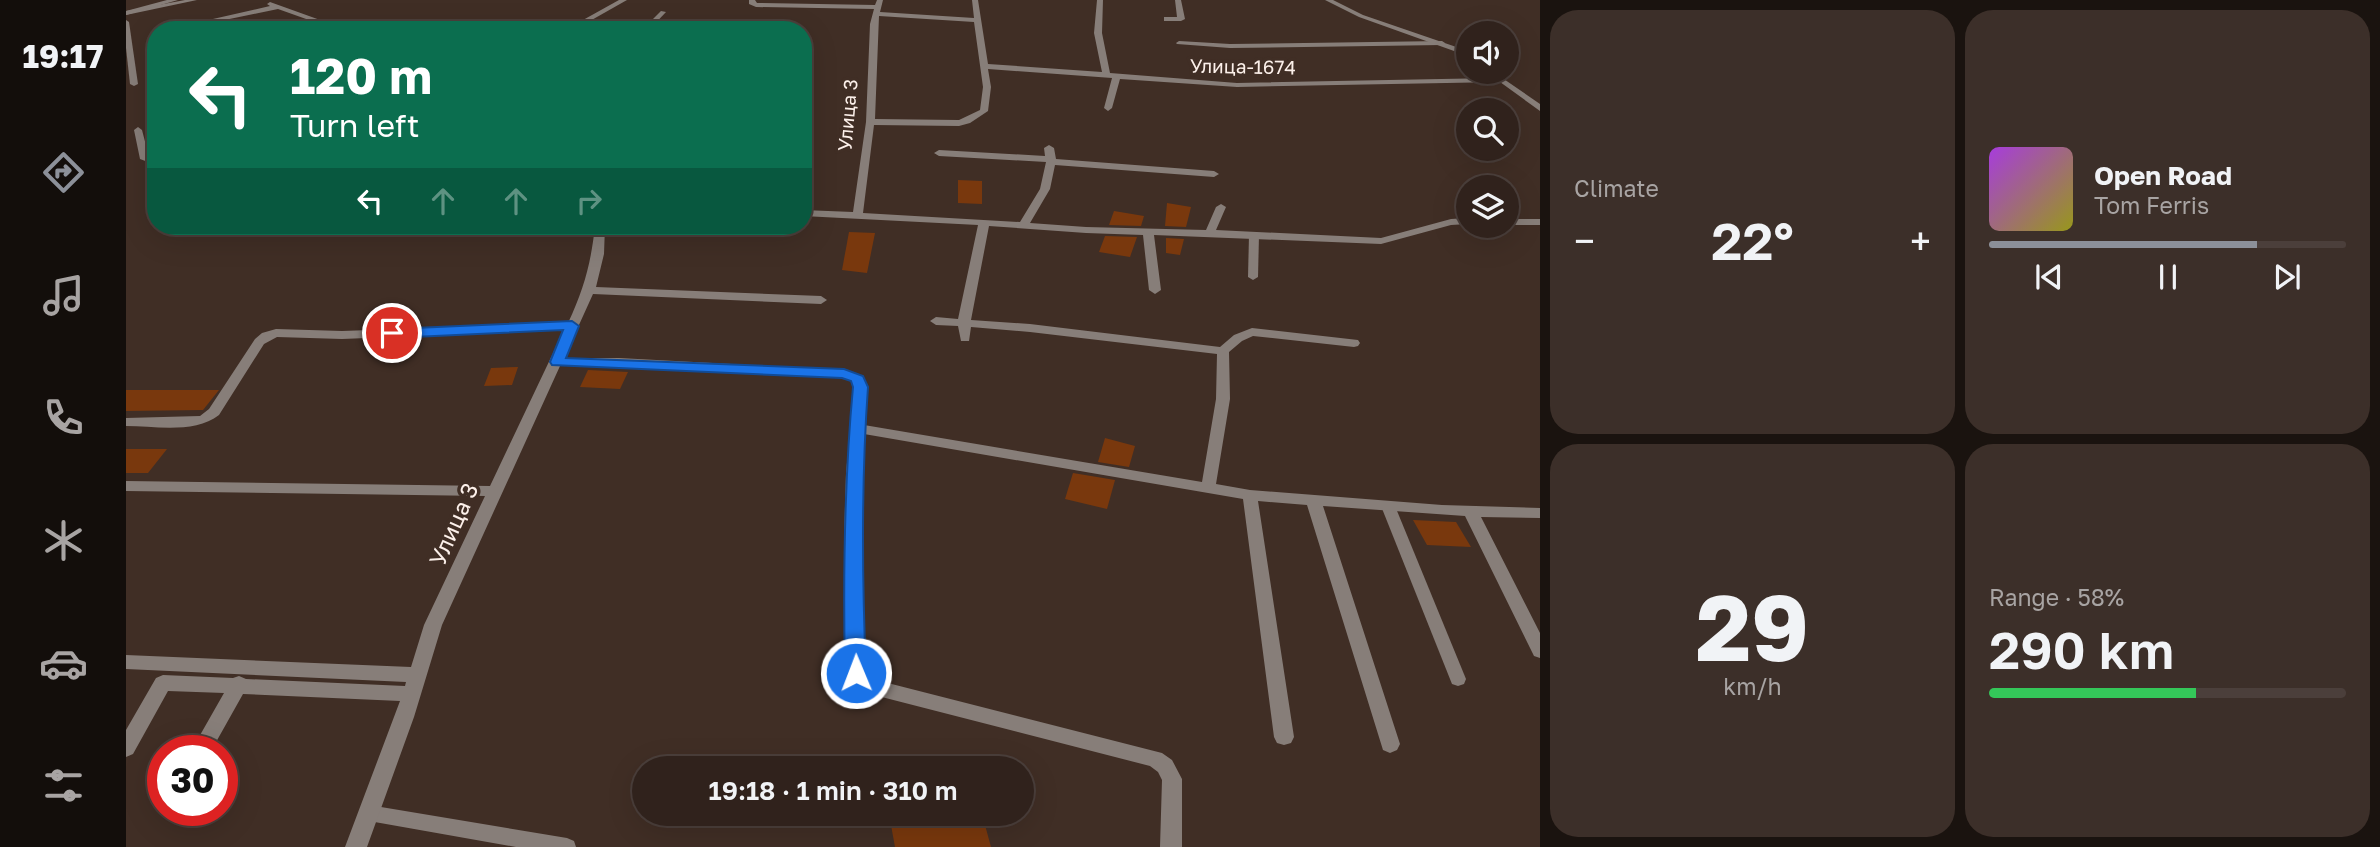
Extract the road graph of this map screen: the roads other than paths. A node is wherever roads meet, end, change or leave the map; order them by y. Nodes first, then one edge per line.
1 (175, 0) edge
2 (194, 0) edge
3 (262, 0) edge
4 (624, 0) edge
5 (752, 0) edge
6 (975, 0) edge
7 (1100, 0) edge
8 (1178, 0) edge
9 (1328, 0) edge
10 (276, 7) junction
11 (878, 7) edge
12 (663, 12) dead end
13 (126, 13) edge
14 (1167, 19) dead end
15 (977, 20) junction
16 (210, 21) edge
17 (320, 21) edge
18 (585, 21) edge
19 (654, 21) edge
20 (126, 22) edge
21 (1179, 43) dead end
22 (1442, 43) junction
23 (1456, 49) edge
24 (986, 66) junction
25 (1106, 74) junction
26 (1117, 75) junction
27 (1456, 81) edge
28 (134, 84) dead end
29 (1507, 84) edge
30 (1108, 108) dead end
31 (1540, 108) edge
32 (870, 122) junction
33 (138, 130) dead end
34 (939, 153) dead end
35 (1051, 156) junction
36 (147, 160) edge
37 (1214, 174) dead end
38 (1221, 206) dead end
39 (812, 213) edge
40 (858, 214) junction
41 (984, 222) junction
42 (1456, 222) edge
43 (1519, 222) edge
44 (1540, 222) edge
45 (1023, 225) junction
46 (1147, 232) junction
47 (599, 235) edge
48 (1209, 235) junction
49 (1254, 235) junction
50 (1253, 277) dead end
51 (589, 290) junction
52 (1155, 290) dead end
53 (821, 300) dead end
54 (936, 321) dead end
55 (964, 322) junction
56 (572, 326) junction
57 (965, 338) dead end
58 (1354, 343) dead end
59 (1223, 351) junction
60 (557, 362) junction
61 (126, 422) edge
62 (857, 428) junction
63 (126, 486) edge
64 (1208, 488) junction
65 (493, 491) junction
66 (1250, 495) junction
67 (1314, 501) junction
68 (1388, 506) junction
69 (1470, 510) junction
70 (1540, 513) edge
71 (1540, 651) edge
72 (126, 662) edge
73 (417, 674) junction
74 (1458, 679) dead end
75 (239, 684) junction
76 (411, 694) junction
77 (210, 735) edge
78 (1284, 737) dead end
79 (1390, 744) dead end
80 (126, 748) edge
81 (369, 813) junction
82 (356, 847) edge
83 (567, 847) edge
84 (1171, 847) edge

1 - 13 street
2 - 13 lane
3 - 10 street
4 - 18 street
5 - 11 street
6 - 15 street
7 - 25 street
8 - 14 street
9 - 22 street
10 - 16 street
10 - 17 street
11 - 15 street
11 - 32 street, Улица 3
12 - 19 street
15 - 24 street
20 - 28 lane
21 - 22 lane
22 - 23 street
24 - 25 street, Улица-1674
24 - 32 street
25 - 26 street, Улица-1674
26 - 27 street, Улица-1674
26 - 30 street
29 - 31 street
32 - 40 street, Улица 3
33 - 36 street
34 - 35 street
35 - 37 street
35 - 45 street
38 - 48 street
39 - 40 street
40 - 41 street
41 - 45 street
41 - 55 street
42 - 49 street
43 - 44 street
45 - 46 street
46 - 48 street
46 - 52 street
47 - 51 street, Улица 3
48 - 49 street
49 - 50 lane
51 - 53 street
51 - 56 street, Улица 3
54 - 55 street
55 - 57 street
55 - 59 street
56 - 60 street, Улица 3
56 - 61 street
58 - 59 street
59 - 64 street
60 - 62 street
60 - 65 street, Улица 3
62 - 64 street
62 - 84 street
63 - 65 street
64 - 66 street
65 - 73 street, Улица 3
66 - 67 street
66 - 78 street
67 - 68 street
67 - 79 street
68 - 69 street
68 - 74 lane
69 - 70 street
69 - 71 street
72 - 73 street
73 - 76 street, Улица 3
75 - 76 street
75 - 77 street
75 - 80 street
76 - 81 street, Улица 3
81 - 82 street, Улица 3
81 - 83 lane

